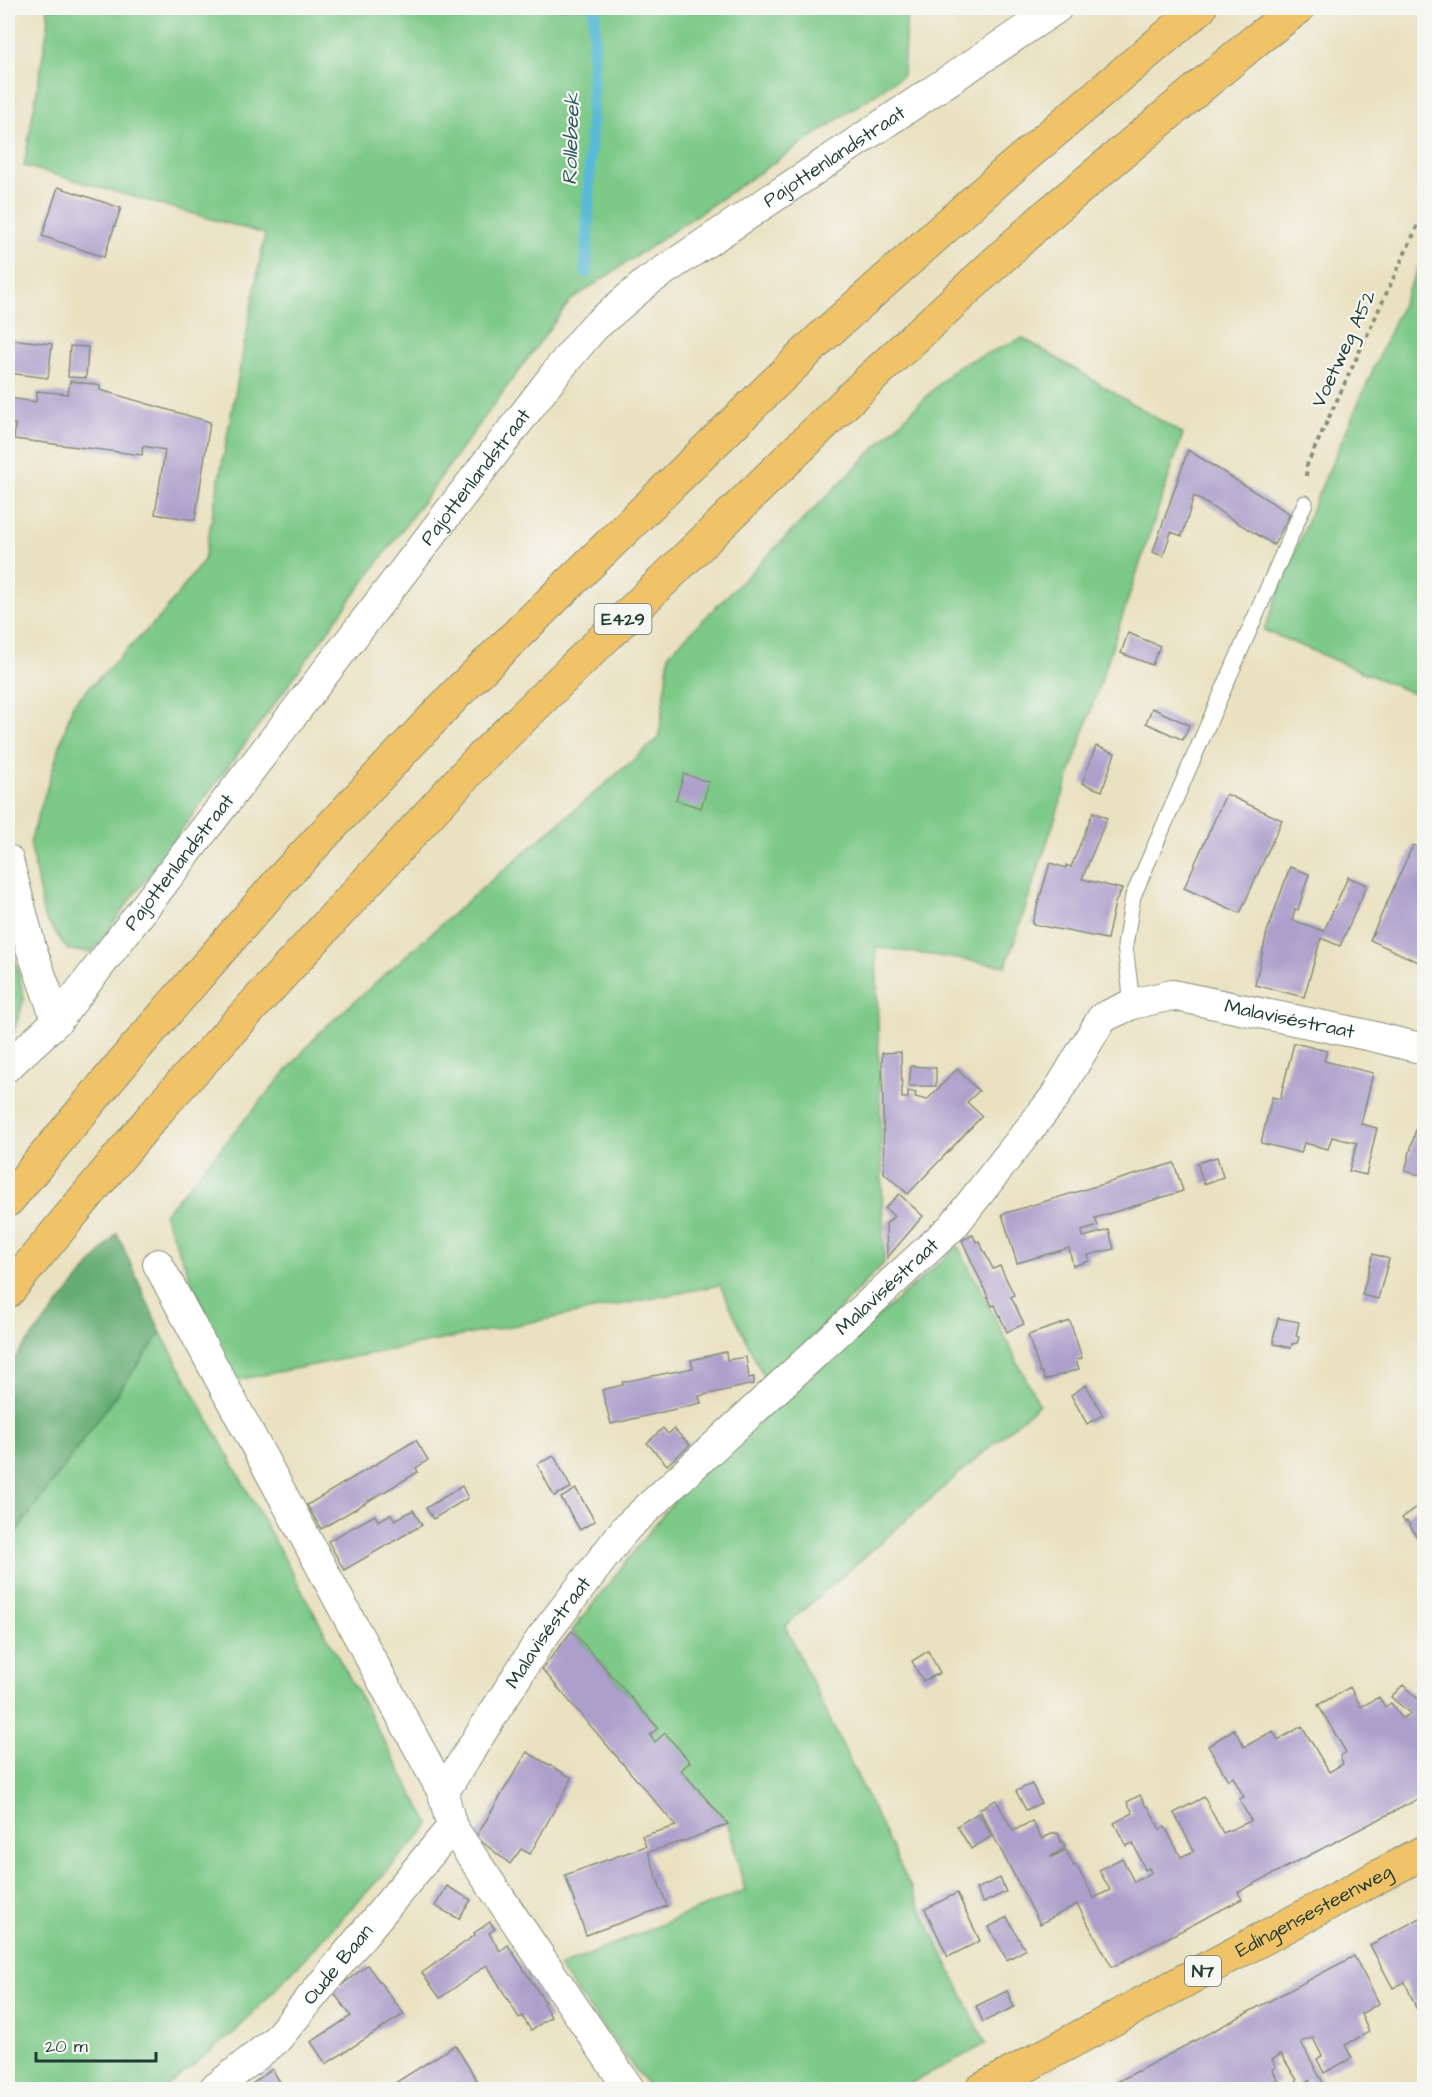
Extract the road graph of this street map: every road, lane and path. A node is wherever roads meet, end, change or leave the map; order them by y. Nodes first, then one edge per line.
1 (1057, 8) edge
2 (1200, 8) edge
3 (1298, 8) edge
4 (1425, 212) edge
5 (1305, 503) joint
6 (8, 860) edge
7 (1132, 1004) junction
8 (57, 1021) junction
9 (1425, 1049) edge
10 (8, 1066) edge
11 (8, 1200) edge
12 (158, 1264) dead end
13 (8, 1291) edge
14 (443, 1793) junction
15 (452, 1827) junction
16 (1425, 1852) edge
17 (213, 2090) edge
18 (630, 2090) edge
19 (981, 2090) edge

1 - 8 street, Pajottenlandstraat
2 - 11 main road
3 - 13 main road, E429
4 - 5 path, Voetweg A52
5 - 7 lane
6 - 8 street
7 - 9 street, Malaviséstraat
7 - 14 street, Malaviséstraat
8 - 10 street, Pajottenlandstraat
12 - 14 street
14 - 15 street
15 - 17 street, Oude Baan
15 - 18 street
16 - 19 main road, Edingensesteenweg / N7

